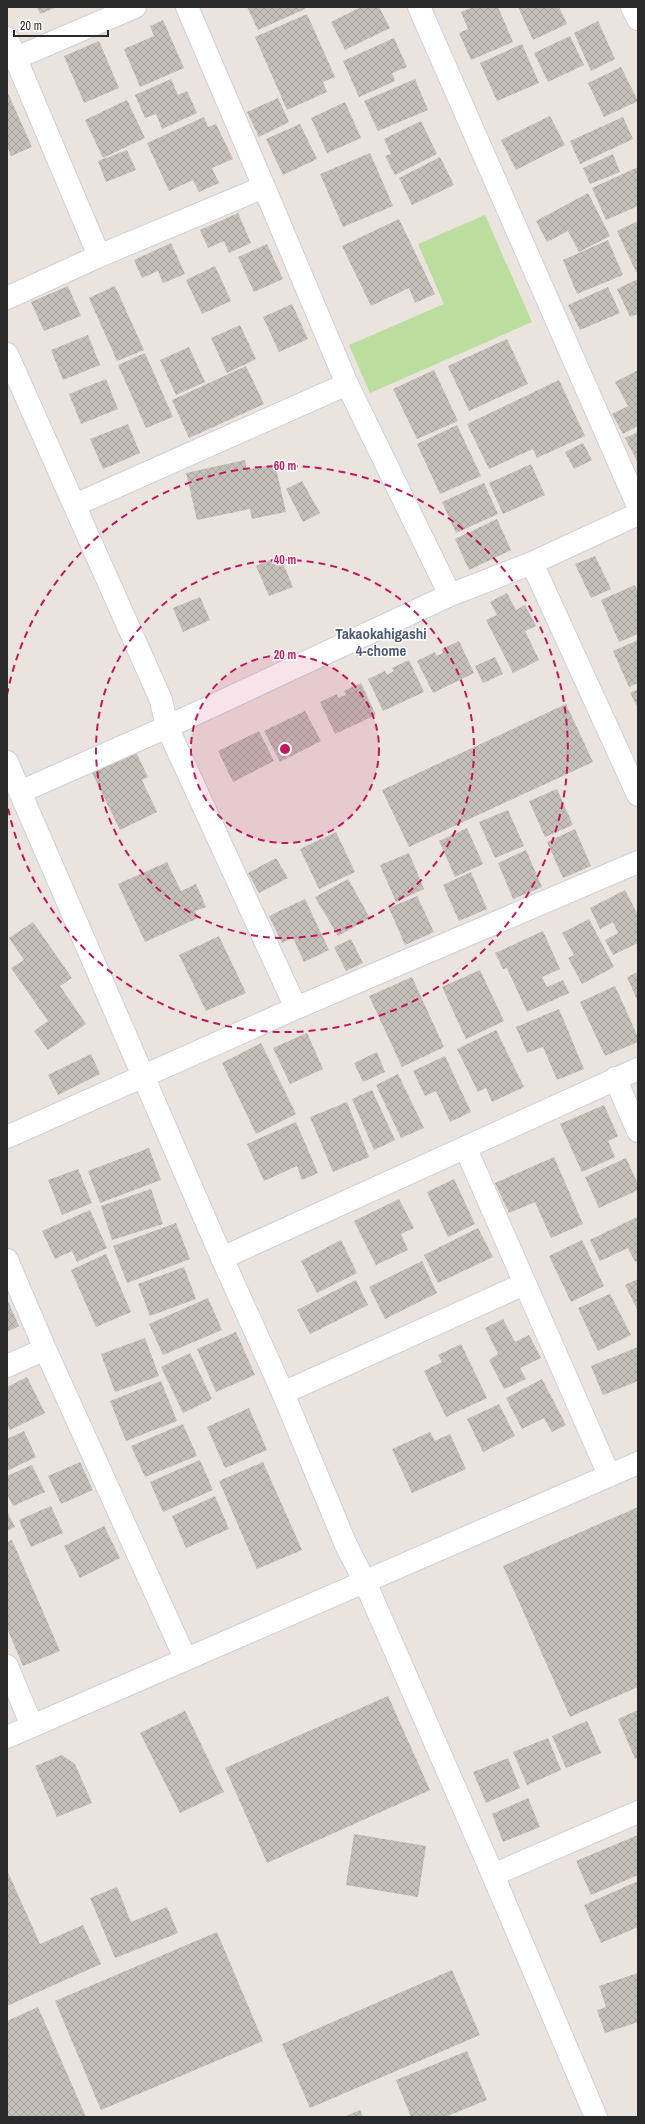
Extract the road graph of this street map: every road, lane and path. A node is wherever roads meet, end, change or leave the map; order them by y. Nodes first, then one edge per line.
1 (134, 7) edge
2 (187, 7) edge
3 (419, 7) edge
4 (632, 7) edge
5 (638, 20) edge
6 (7, 38) edge
7 (16, 58) junction
8 (264, 187) junction
9 (99, 256) junction
10 (7, 298) edge
11 (7, 354) edge
12 (348, 384) junction
13 (75, 505) junction
14 (638, 506) edge
15 (638, 514) edge
16 (532, 563) junction
17 (450, 595) junction
18 (167, 727) junction
19 (7, 763) edge
20 (20, 792) junction
21 (638, 794) edge
22 (638, 862) edge
23 (296, 1008) junction
24 (638, 1069) edge
25 (143, 1076) junction
26 (615, 1078) junction
27 (638, 1131) edge
28 (7, 1137) edge
29 (466, 1148) junction
30 (222, 1258) junction
31 (7, 1260) edge
32 (524, 1284) junction
33 (44, 1349) junction
34 (7, 1366) edge
35 (283, 1393) junction
36 (638, 1464) edge
37 (609, 1475) junction
38 (365, 1582) junction
39 (185, 1658) junction
40 (7, 1666) edge
41 (32, 1726) junction
42 (7, 1737) edge
43 (638, 1812) edge
44 (493, 1875) junction
45 (596, 2117) edge

1 - 7 street
2 - 8 street
3 - 14 street
4 - 5 street
6 - 7 street
7 - 9 street
8 - 9 street
8 - 12 street
9 - 10 street
11 - 13 street
12 - 13 street
12 - 17 street
13 - 18 street
15 - 16 street
16 - 17 street
16 - 21 street
17 - 18 street
18 - 20 street
18 - 23 street
19 - 20 street
20 - 25 street
22 - 23 street
23 - 25 street
24 - 26 street
25 - 28 street
25 - 30 street
26 - 27 street
26 - 29 street
29 - 30 street
29 - 32 street
30 - 35 street
31 - 33 street
32 - 35 street
32 - 37 street
33 - 34 street
33 - 39 street
35 - 38 street
36 - 37 street
37 - 38 street
38 - 39 street
38 - 44 street
39 - 41 street
40 - 41 street
41 - 42 street
43 - 44 street
44 - 45 street

